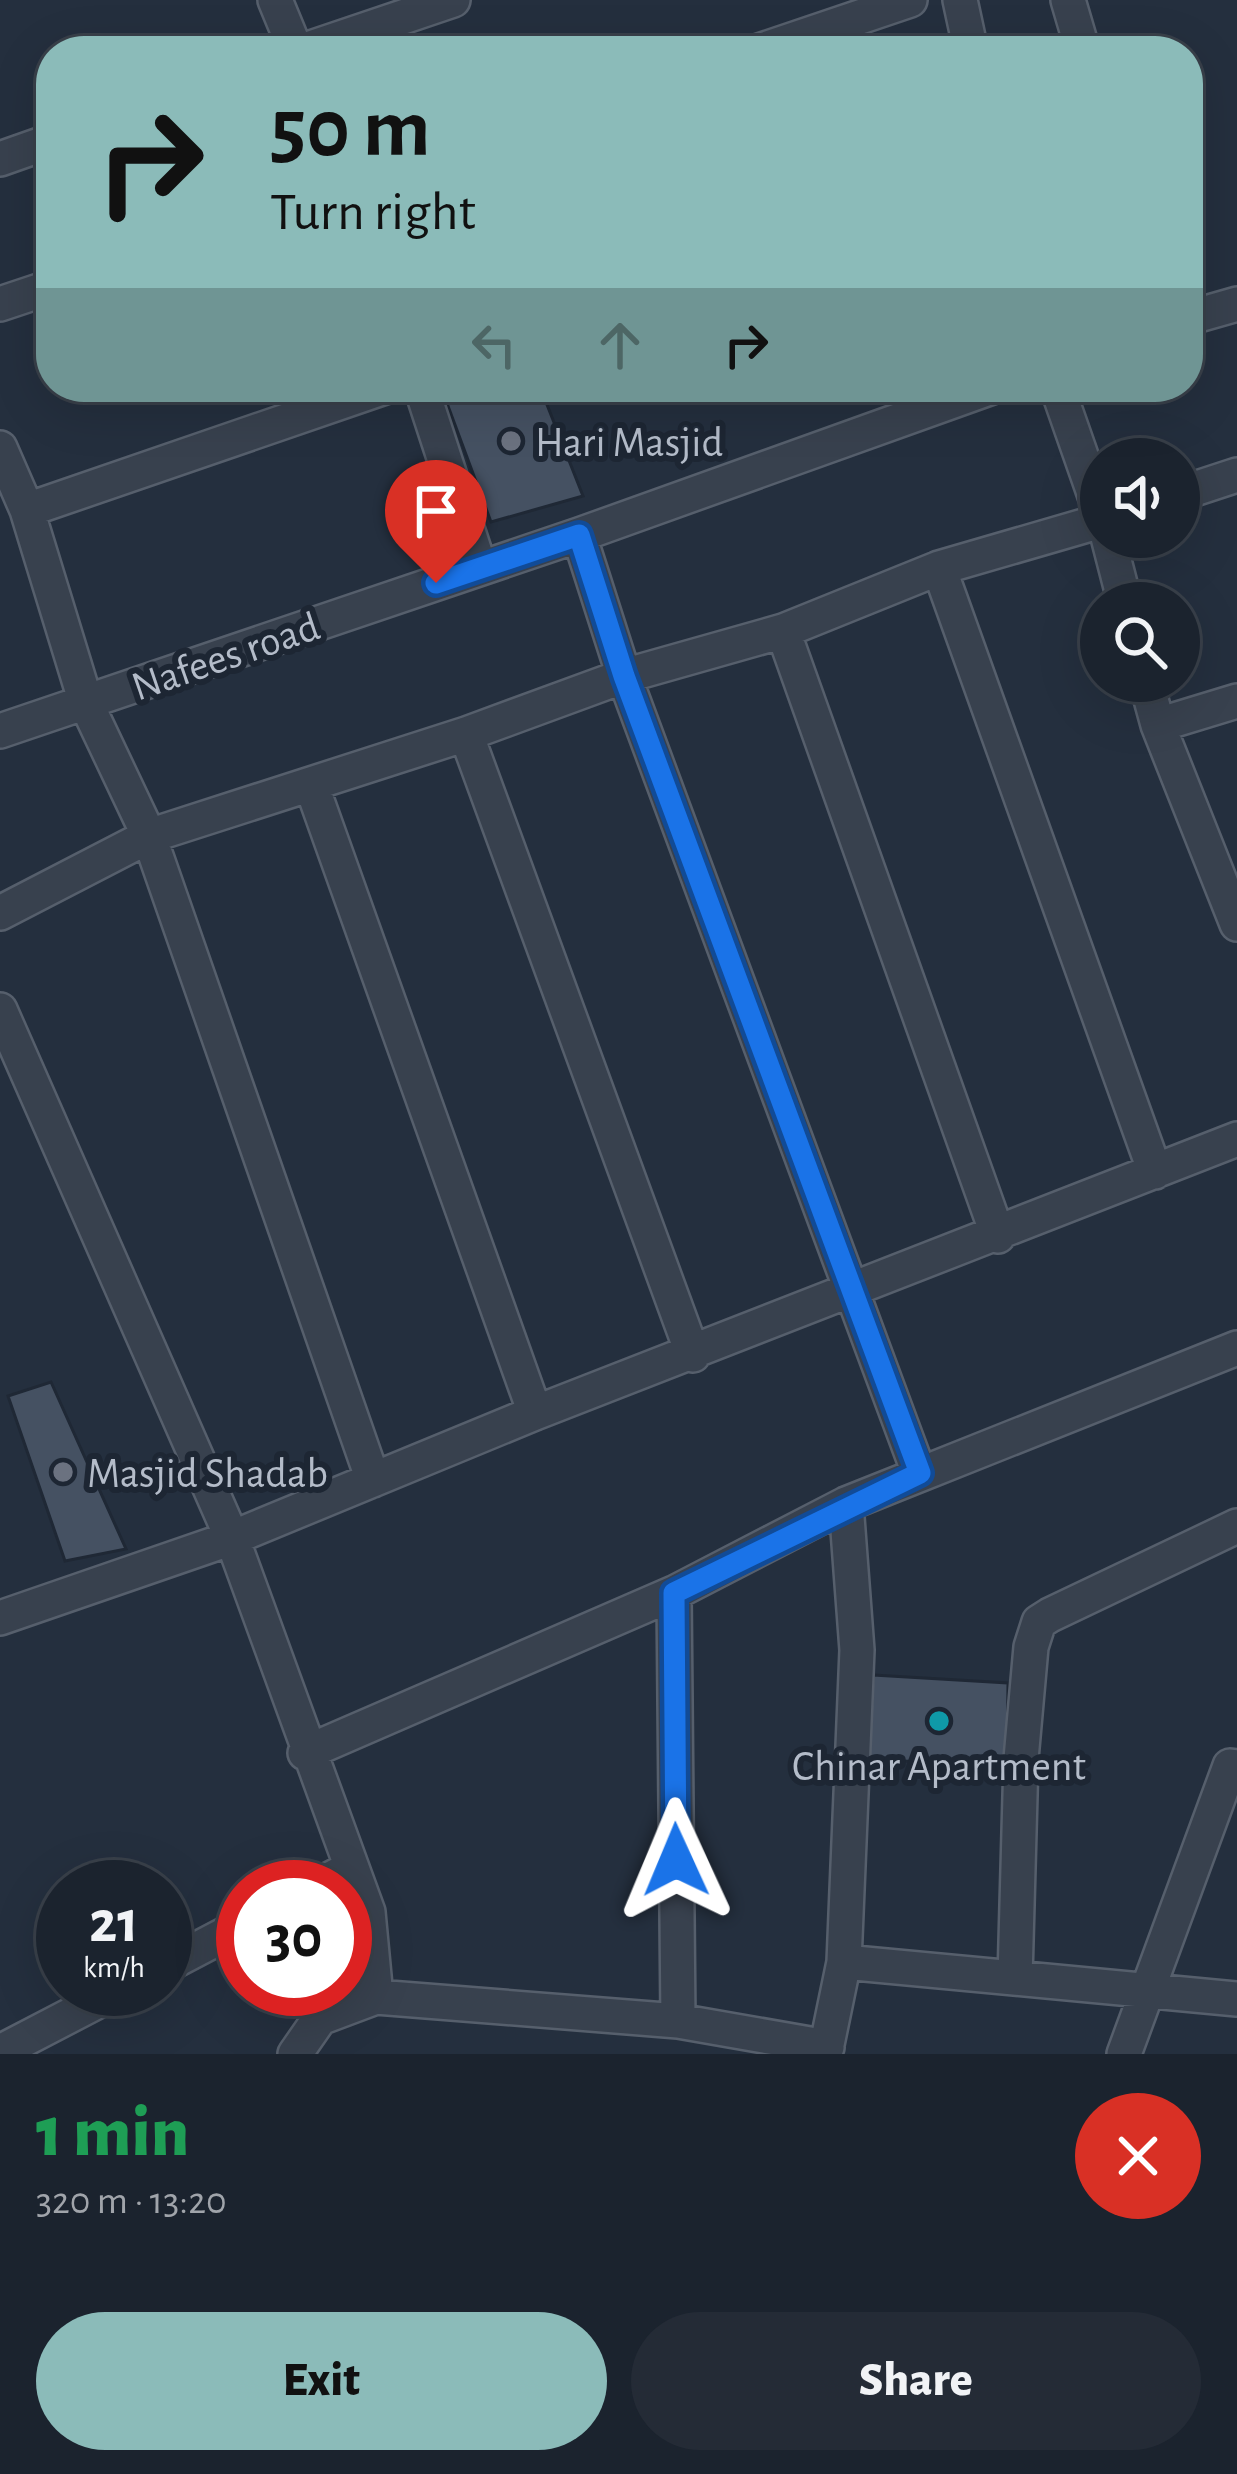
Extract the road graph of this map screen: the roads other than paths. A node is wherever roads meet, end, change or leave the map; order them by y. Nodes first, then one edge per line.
1 (275, 0) edge
2 (453, 0) edge
3 (910, 0) edge
4 (959, 0) edge
5 (1069, 0) edge
6 (292, 36) edge
7 (344, 36) edge
8 (804, 36) edge
9 (967, 36) edge
10 (1079, 36) edge
11 (36, 147) edge
12 (0, 160) edge
13 (36, 292) edge
14 (0, 304) edge
15 (1237, 304) edge
16 (1203, 314) edge
17 (341, 402) edge
18 (426, 402) edge
19 (950, 402) edge
20 (1062, 402) edge
21 (1, 451) edge
22 (1080, 455) edge
23 (1237, 475) edge
24 (1200, 487) edge
25 (27, 510) junction
26 (1080, 524) edge
27 (579, 535) junction
28 (480, 568) junction
29 (940, 568) junction
30 (784, 631) junction
31 (624, 676) junction
32 (1237, 701) edge
33 (1152, 702) edge
34 (86, 703) junction
35 (1158, 725) junction
36 (0, 731) edge
37 (466, 734) junction
38 (310, 784) junction
39 (149, 836) junction
40 (1234, 910) edge
41 (0, 913) edge
42 (0, 1010) edge
43 (1237, 1139) edge
44 (1155, 1172) junction
45 (998, 1236) junction
46 (854, 1288) junction
47 (1237, 1348) edge
48 (693, 1355) junction
49 (535, 1413) junction
50 (920, 1473) junction
51 (373, 1480) junction
52 (846, 1504) junction
53 (1237, 1526) edge
54 (232, 1538) junction
55 (674, 1593) junction
56 (0, 1618) edge
57 (305, 1753) junction
58 (1234, 1767) edge
59 (348, 1860) edge
60 (372, 1954) edge
61 (844, 1962) junction
62 (1016, 1978) junction
63 (1144, 1990) junction
64 (376, 1996) junction
65 (1237, 1999) edge
66 (69, 2016) edge
67 (678, 2021) junction
68 (826, 2050) edge
69 (0, 2052) edge
70 (295, 2054) edge
71 (1124, 2054) edge

1 - 6 street
2 - 7 street
3 - 8 street
4 - 9 street
5 - 10 street
11 - 12 street
13 - 14 street
15 - 16 street
17 - 25 street
18 - 28 street
19 - 27 street, Nafees road
20 - 22 street
21 - 25 street
23 - 24 street
25 - 34 street
26 - 29 street
27 - 28 street, Nafees road
27 - 31 street
28 - 34 street, Nafees road
29 - 30 street
29 - 44 street
30 - 31 street
30 - 45 street
31 - 37 street
31 - 46 street
32 - 35 street
33 - 35 street
34 - 36 street, Nafees road
34 - 39 street
35 - 40 street
37 - 38 street
37 - 48 street
38 - 39 street
38 - 49 street
39 - 41 street
39 - 51 street
42 - 54 street
43 - 44 street
44 - 45 street
45 - 46 street
46 - 48 street
46 - 50 street
47 - 50 street
48 - 49 street
49 - 51 street
50 - 52 street
51 - 54 street
52 - 55 street
52 - 61 street
53 - 62 street
54 - 56 street
54 - 57 street
55 - 57 street
55 - 67 street
57 - 59 street
58 - 63 street
60 - 64 street
61 - 62 street
61 - 68 street
62 - 63 street
63 - 65 street
63 - 71 street
64 - 67 street
64 - 70 street
66 - 69 street
67 - 68 street

